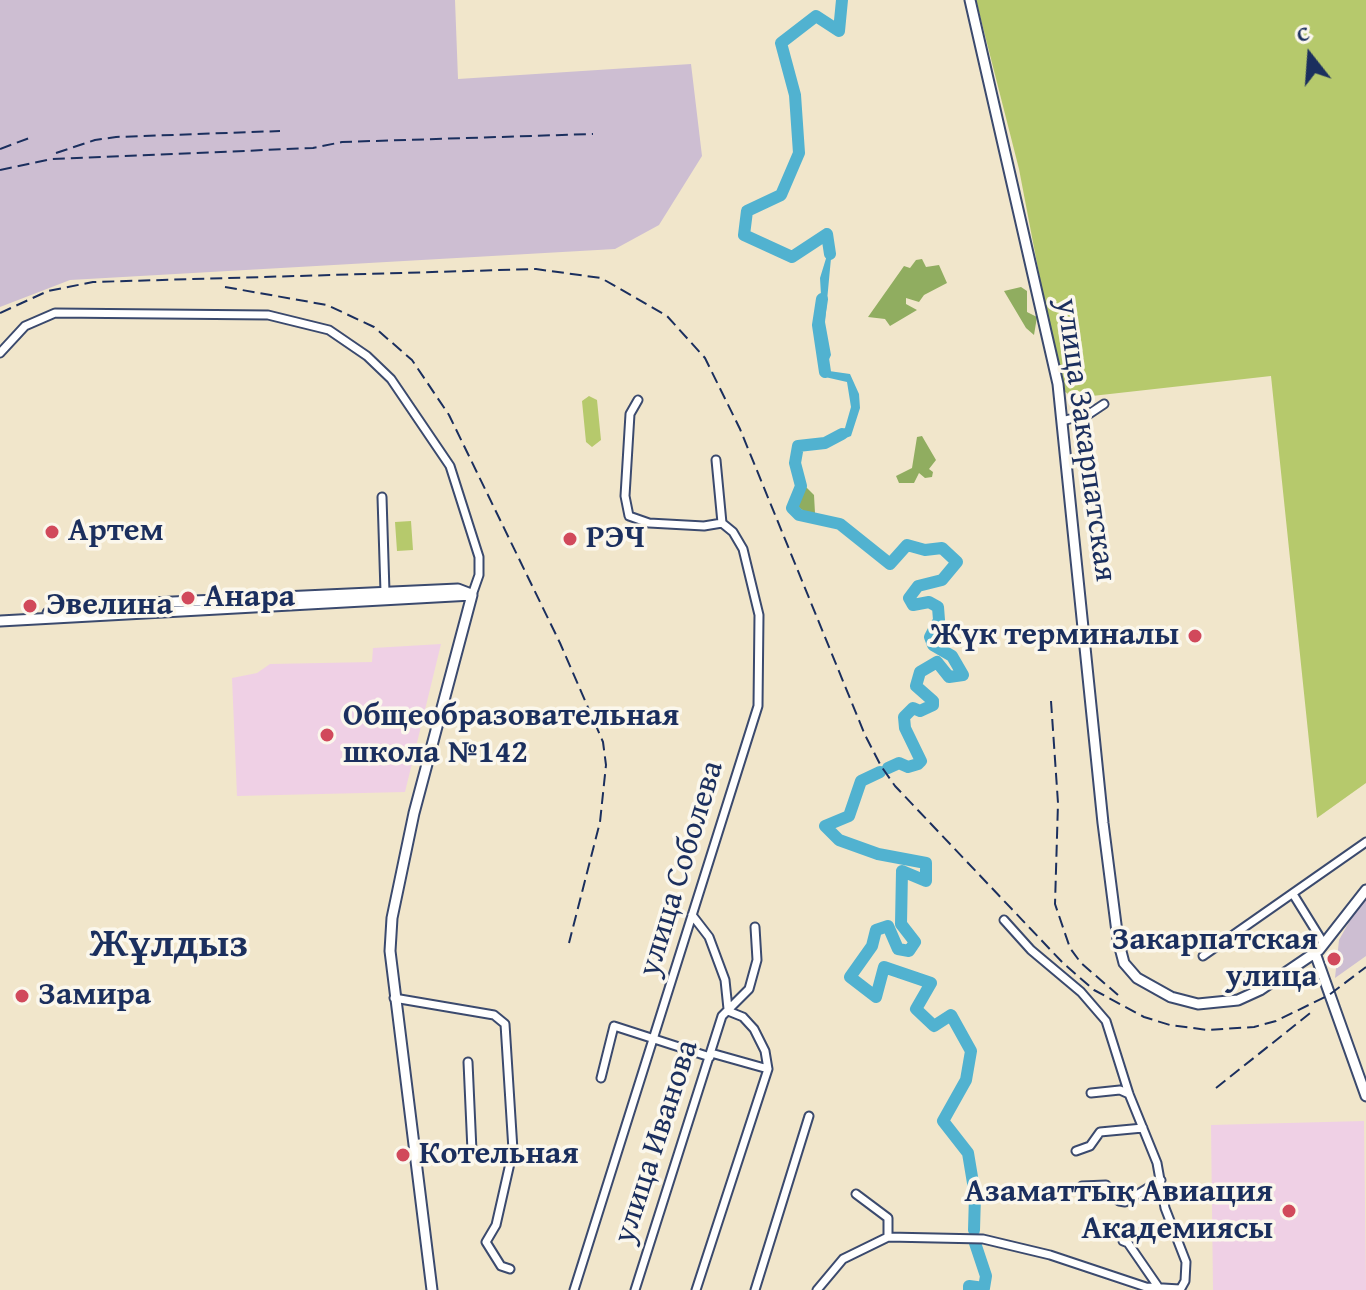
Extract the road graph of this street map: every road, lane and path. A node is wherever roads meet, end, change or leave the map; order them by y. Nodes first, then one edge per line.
1 (970, 0) edge
2 (0, 353) edge
3 (638, 400) dead end
4 (1104, 404) dead end
5 (1062, 421) junction
6 (716, 460) dead end
7 (382, 497) dead end
8 (722, 523) junction
9 (385, 592) junction
10 (472, 595) junction
11 (34, 618) junction
12 (0, 621) edge
13 (1366, 842) edge
14 (1366, 890) edge
15 (1293, 894) junction
16 (692, 915) junction
17 (1004, 920) dead end
18 (755, 927) dead end
19 (1324, 944) junction
20 (1315, 953) junction
21 (1203, 956) dead end
22 (394, 998) junction
23 (728, 1011) junction
24 (655, 1038) junction
25 (710, 1055) junction
26 (468, 1062) dead end
27 (768, 1069) junction
28 (601, 1078) dead end
29 (1091, 1093) dead end
30 (1129, 1094) junction
31 (1366, 1096) edge
32 (809, 1116) dead end
33 (1143, 1128) junction
34 (1076, 1151) dead end
35 (414, 1157) junction
36 (1161, 1180) junction
37 (1082, 1186) dead end
38 (856, 1194) dead end
39 (888, 1237) junction
40 (1123, 1241) dead end
41 (510, 1269) dead end
42 (1159, 1288) junction
43 (432, 1290) edge
44 (574, 1290) edge
45 (635, 1290) edge
46 (696, 1290) edge
47 (755, 1290) edge
48 (817, 1290) edge
49 (1180, 1290) edge

1 - 5 street, улица Закарпатская
2 - 10 street
3 - 8 street
4 - 5 street
5 - 20 street, улица Закарпатская
6 - 8 street, улица Соболева
7 - 9 street
8 - 16 street, улица Соболева
9 - 10 street
9 - 11 street
10 - 11 street
10 - 22 street
11 - 12 street
13 - 15 street
14 - 19 street
15 - 19 street
15 - 21 street
16 - 23 street
16 - 24 street, улица Соболева
17 - 30 street
18 - 23 street, улица Иванова
19 - 20 street
20 - 31 street
22 - 35 street
22 - 41 street
23 - 25 street, улица Иванова
23 - 27 street
24 - 25 street
24 - 28 street
24 - 44 street, улица Соболева
25 - 27 street
25 - 45 street, улица Иванова
26 - 35 street
27 - 46 street
29 - 30 street
30 - 33 street
32 - 47 street
33 - 34 street
33 - 36 street
35 - 43 street
36 - 37 street
36 - 49 street
38 - 39 street
39 - 42 street
39 - 48 street
40 - 42 street
42 - 49 street

